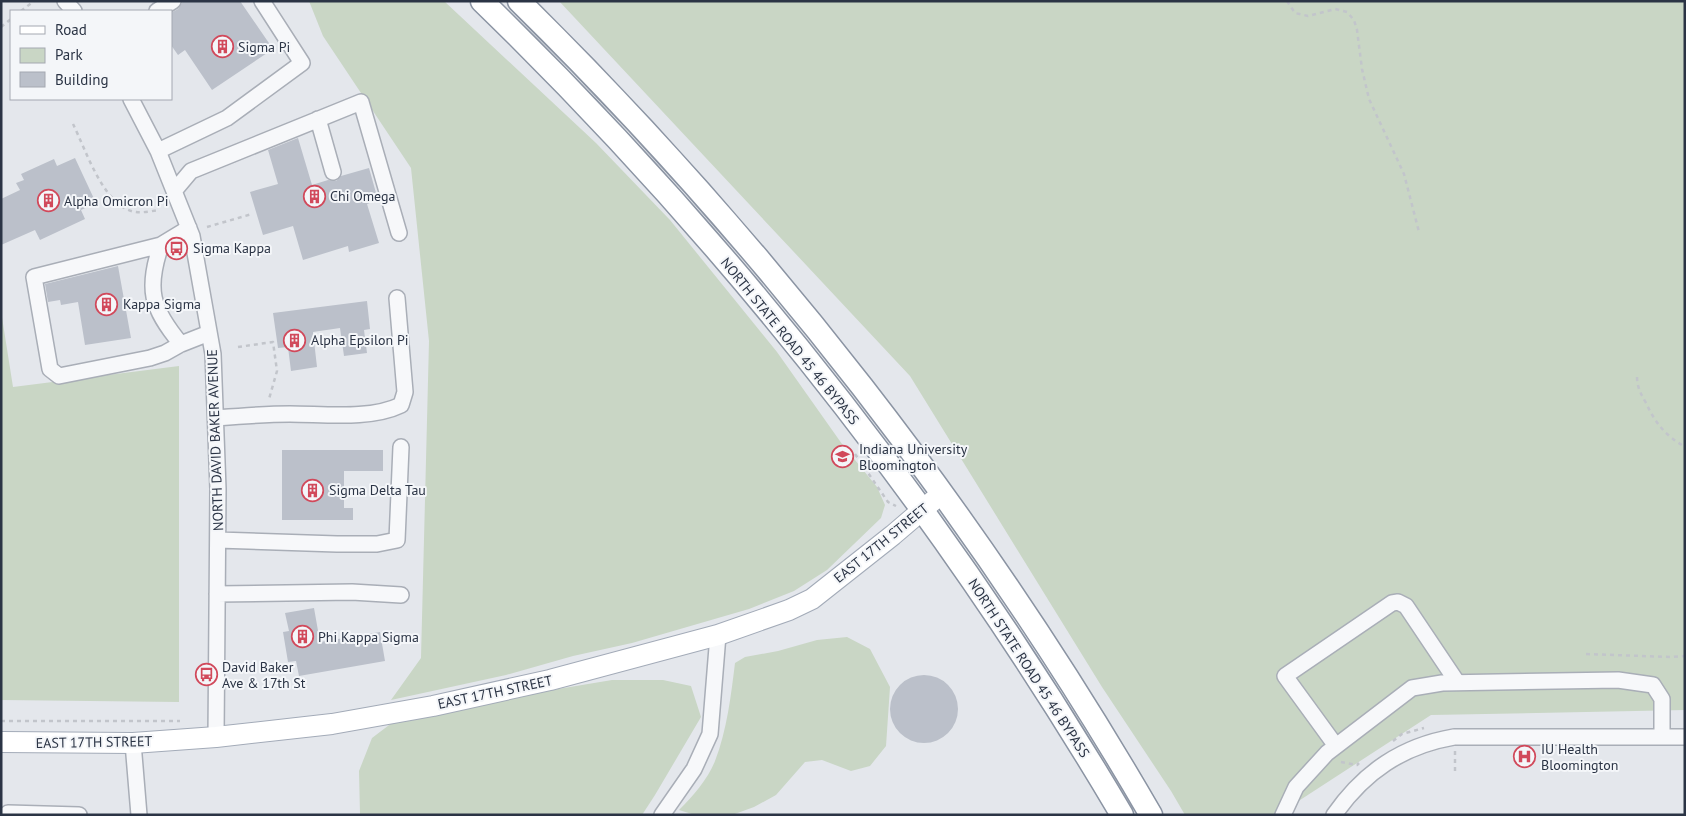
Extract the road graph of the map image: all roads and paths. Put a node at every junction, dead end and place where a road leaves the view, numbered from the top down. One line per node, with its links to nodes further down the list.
1 (34, 1): 7 (path)
2 (173, 1): 8 (street)
3 (262, 1): 12 (street)
4 (482, 1): 33 (highway, NORTH STATE ROAD 45 46 BYPASS)
5 (518, 1): 32 (highway, NORTH STATE ROAD 45 46 BYPASS)
6 (1287, 1): 19 (path)
7 (22, 10)
8 (159, 10)
9 (132, 100): 12 (street, NORTH DAVID BAKER AVENUE)
10 (318, 120): 13 (street); 14 (street); 20 (street)
11 (73, 124): 15 (path)
12 (158, 151): 14 (street, NORTH DAVID BAKER AVENUE)
13 (333, 172)
14 (175, 190): 18 (street, NORTH DAVID BAKER AVENUE)
15 (159, 210)
16 (252, 214): 17 (path)
17 (207, 227)
18 (189, 228): 21 (street); 23 (street, NORTH DAVID BAKER AVENUE)
19 (1419, 232)
20 (399, 233)
21 (161, 245): 24 (street); 24 (street)
22 (398, 298): 27 (street)
23 (209, 333): 24 (street); 28 (street, NORTH DAVID BAKER AVENUE)
24 (181, 344)
25 (238, 347): 27 (path)
26 (1636, 377): 30 (path)
27 (267, 415): 28 (street)
28 (216, 418): 34 (street, NORTH DAVID BAKER AVENUE)
29 (401, 447): 34 (street)
30 (1685, 448)
31 (854, 452): 33 (path)
32 (941, 494): 33 (main road, EAST 17TH STREET); 54 (highway, NORTH STATE ROAD 45 46 BYPASS)
33 (917, 514): 37 (main road, EAST 17TH STREET); 53 (highway, NORTH STATE ROAD 45 46 BYPASS)
34 (218, 540): 35 (street, NORTH DAVID BAKER AVENUE)
35 (217, 594): 36 (street); 43 (street, NORTH DAVID BAKER AVENUE)
36 (401, 595)
37 (718, 635): 43 (main road, EAST 17TH STREET); 52 (street)
38 (1586, 654): 39 (path)
39 (1685, 656)
40 (1457, 682): 44 (street); 48 (street); 48 (street)
41 (1, 721): 42 (path)
42 (184, 722)
43 (216, 737): 47 (main road, EAST 17TH STREET)
44 (1662, 737): 45 (street); 56 (street)
45 (1685, 737)
46 (1, 742): 47 (main road, EAST 17TH STREET)
47 (133, 743): 51 (street)
48 (1336, 746): 55 (street)
49 (6, 815): 50 (street)
50 (79, 815)
51 (139, 815)
52 (662, 815)
53 (1122, 815)
54 (1151, 815)
55 (1282, 815)
56 (1334, 815)

